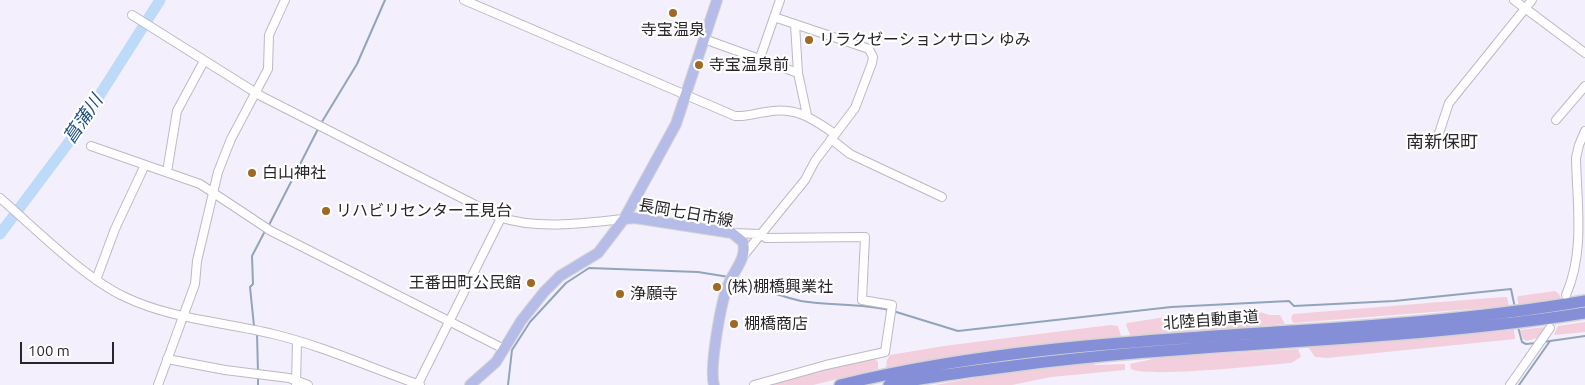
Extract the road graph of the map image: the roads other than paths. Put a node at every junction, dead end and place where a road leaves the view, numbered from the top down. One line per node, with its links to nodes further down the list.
1 (285, 0): 17 (street)
2 (464, 0): 18 (street)
3 (717, 0): 11 (main road)
4 (780, 0): 9 (street)
5 (1514, 0): 7 (street)
6 (1532, 0): 7 (street)
7 (1527, 9): 12 (street); 22 (street)
8 (133, 16): 14 (street)
9 (774, 17): 10 (street); 13 (street)
10 (795, 24): 15 (street); 23 (street)
11 (704, 39): 13 (street); 18 (main road)
12 (1585, 53)
13 (760, 58): 15 (street)
14 (204, 61): 17 (street); 26 (street)
15 (798, 73): 19 (street)
16 (1585, 86): 20 (street)
17 (255, 93): 27 (street); 30 (street)
18 (687, 95): 19 (street); 31 (main road)
19 (807, 115): 23 (street)
20 (1556, 120)
21 (1585, 131): 36 (street)
22 (1438, 136)
23 (833, 137): 28 (street); 33 (street)
24 (90, 146): 25 (street)
25 (144, 167): 26 (street); 35 (street)
26 (167, 172): 27 (street)
27 (212, 191): 39 (street); 40 (street)
28 (942, 197)
29 (0, 198): 35 (street)
30 (501, 218): 31 (street); 40 (street)
31 (624, 219): 32 (main road, 長岡七日市線); 43 (main road)
32 (732, 233): 33 (street); 34 (main road, 長岡七日市線)
33 (760, 234): 34 (street); 51 (street)
34 (744, 255): 50 (main road)
35 (96, 280): 39 (street)
36 (1566, 295)
37 (1585, 301): 52 (highway, 北陸自動車道)
38 (1585, 313): 53 (highway, 北陸自動車道)
39 (183, 316): 42 (street); 44 (street)
40 (449, 321): 43 (street); 48 (street)
41 (1550, 328): 54 (street)
42 (297, 341): 45 (street); 48 (street)
43 (504, 349): 49 (main road)
44 (167, 359): 45 (street); 46 (street)
45 (296, 383): 47 (street)
46 (158, 385)
47 (308, 385)
48 (419, 385)
49 (470, 385)
50 (714, 385)
51 (754, 385)
52 (840, 385)
53 (889, 385)
54 (1510, 385)

